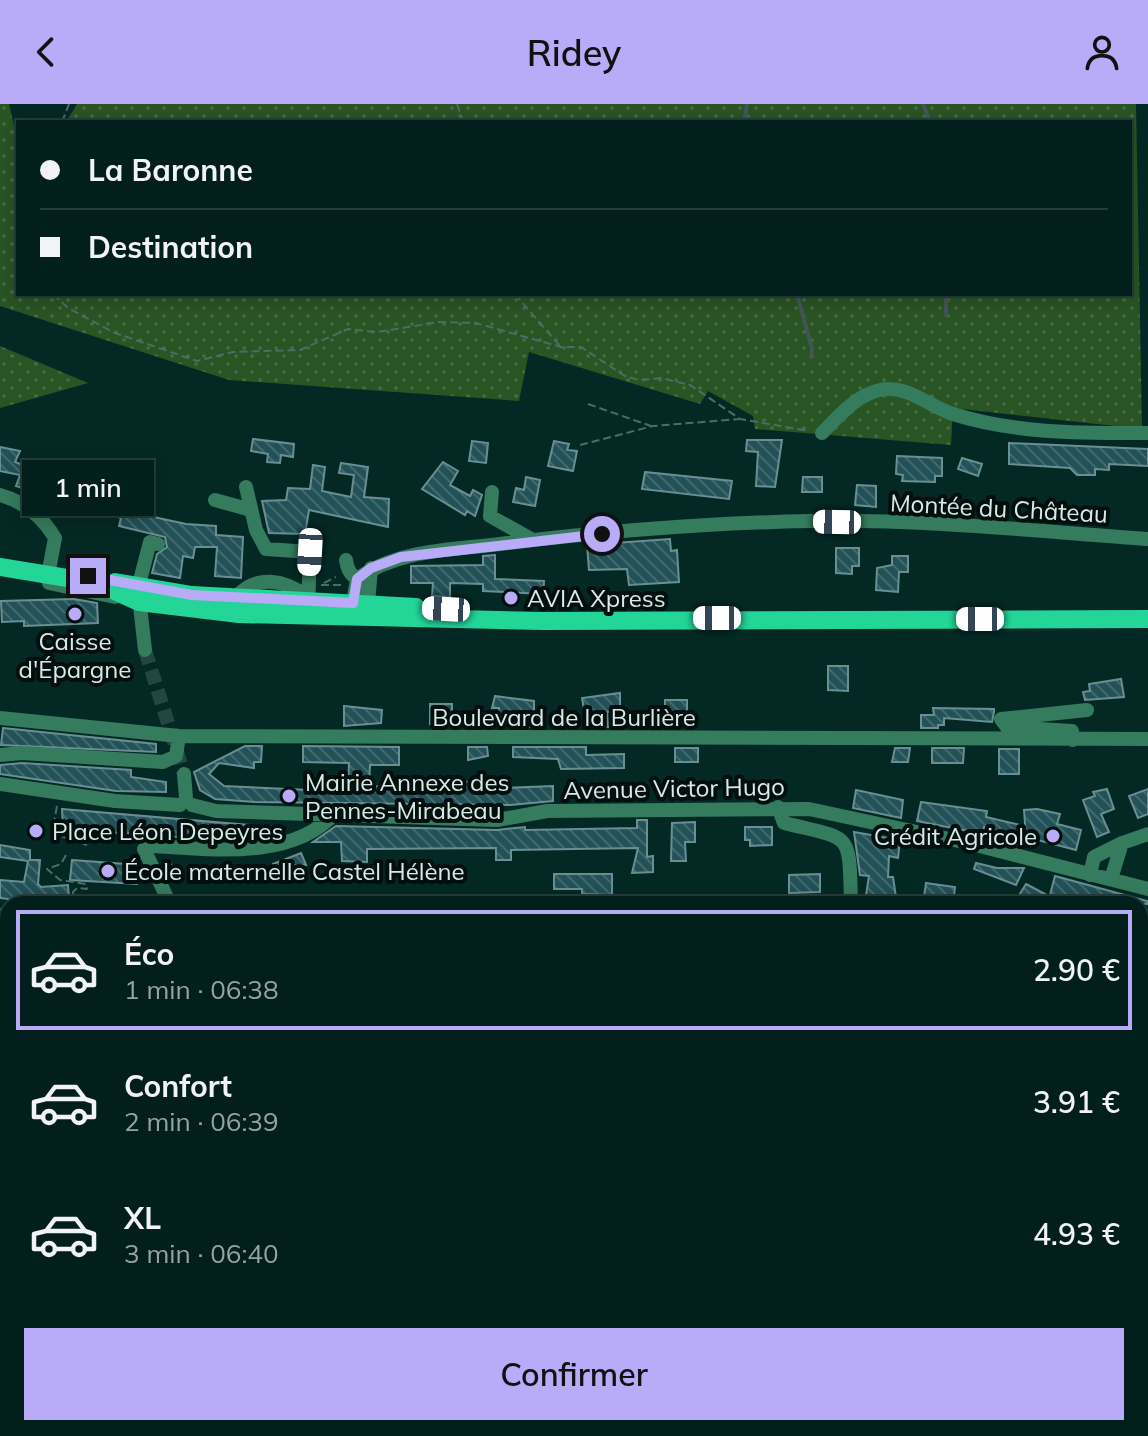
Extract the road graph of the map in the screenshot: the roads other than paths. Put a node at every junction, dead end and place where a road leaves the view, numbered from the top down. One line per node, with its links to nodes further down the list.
1 (822, 433): 2 (street)
2 (1148, 433)
3 (246, 487): 7 (street)
4 (492, 492): 9 (street)
5 (0, 495): 13 (street)
6 (215, 500): 7 (street)
7 (251, 510): 16 (street)
8 (1148, 539): 9 (street, Montée du Château)
9 (533, 540): 17 (street, Montée du Château)
10 (158, 544): 15 (street)
11 (0, 559): 13 (main road)
12 (0, 567): 13 (main road)
13 (49, 572): 15 (main road)
14 (0, 573): 15 (street)
15 (138, 595): 16 (main road); 16 (main road); 19 (street)
16 (308, 604): 17 (main road); 17 (main road)
17 (362, 607): 18 (main road)
18 (1148, 619)
19 (145, 650)
20 (1087, 710): 24 (street)
21 (0, 718): 22 (street, Boulevard de la Burlière)
22 (179, 736): 24 (street, Boulevard de la Burlière); 25 (street)
23 (1148, 739): 24 (street, Boulevard de la Burlière)
24 (1073, 740)
25 (0, 755)
26 (184, 774): 30 (street)
27 (0, 781): 28 (street)
28 (22, 789): 29 (street); 30 (street, Avenue Victor Hugo)
29 (0, 791)
30 (186, 803): 32 (street, Avenue Victor Hugo)
31 (778, 807): 32 (street, Avenue Victor Hugo); 35 (street, Avenue Victor Hugo); 39 (street)
32 (335, 813): 38 (street)
33 (1148, 834): 34 (street)
34 (1122, 843): 35 (street); 36 (street)
35 (1090, 875): 36 (street, Avenue Victor Hugo)
36 (1111, 879): 37 (street, Avenue Victor Hugo)
37 (1148, 889)
38 (166, 896)
39 (851, 896)

